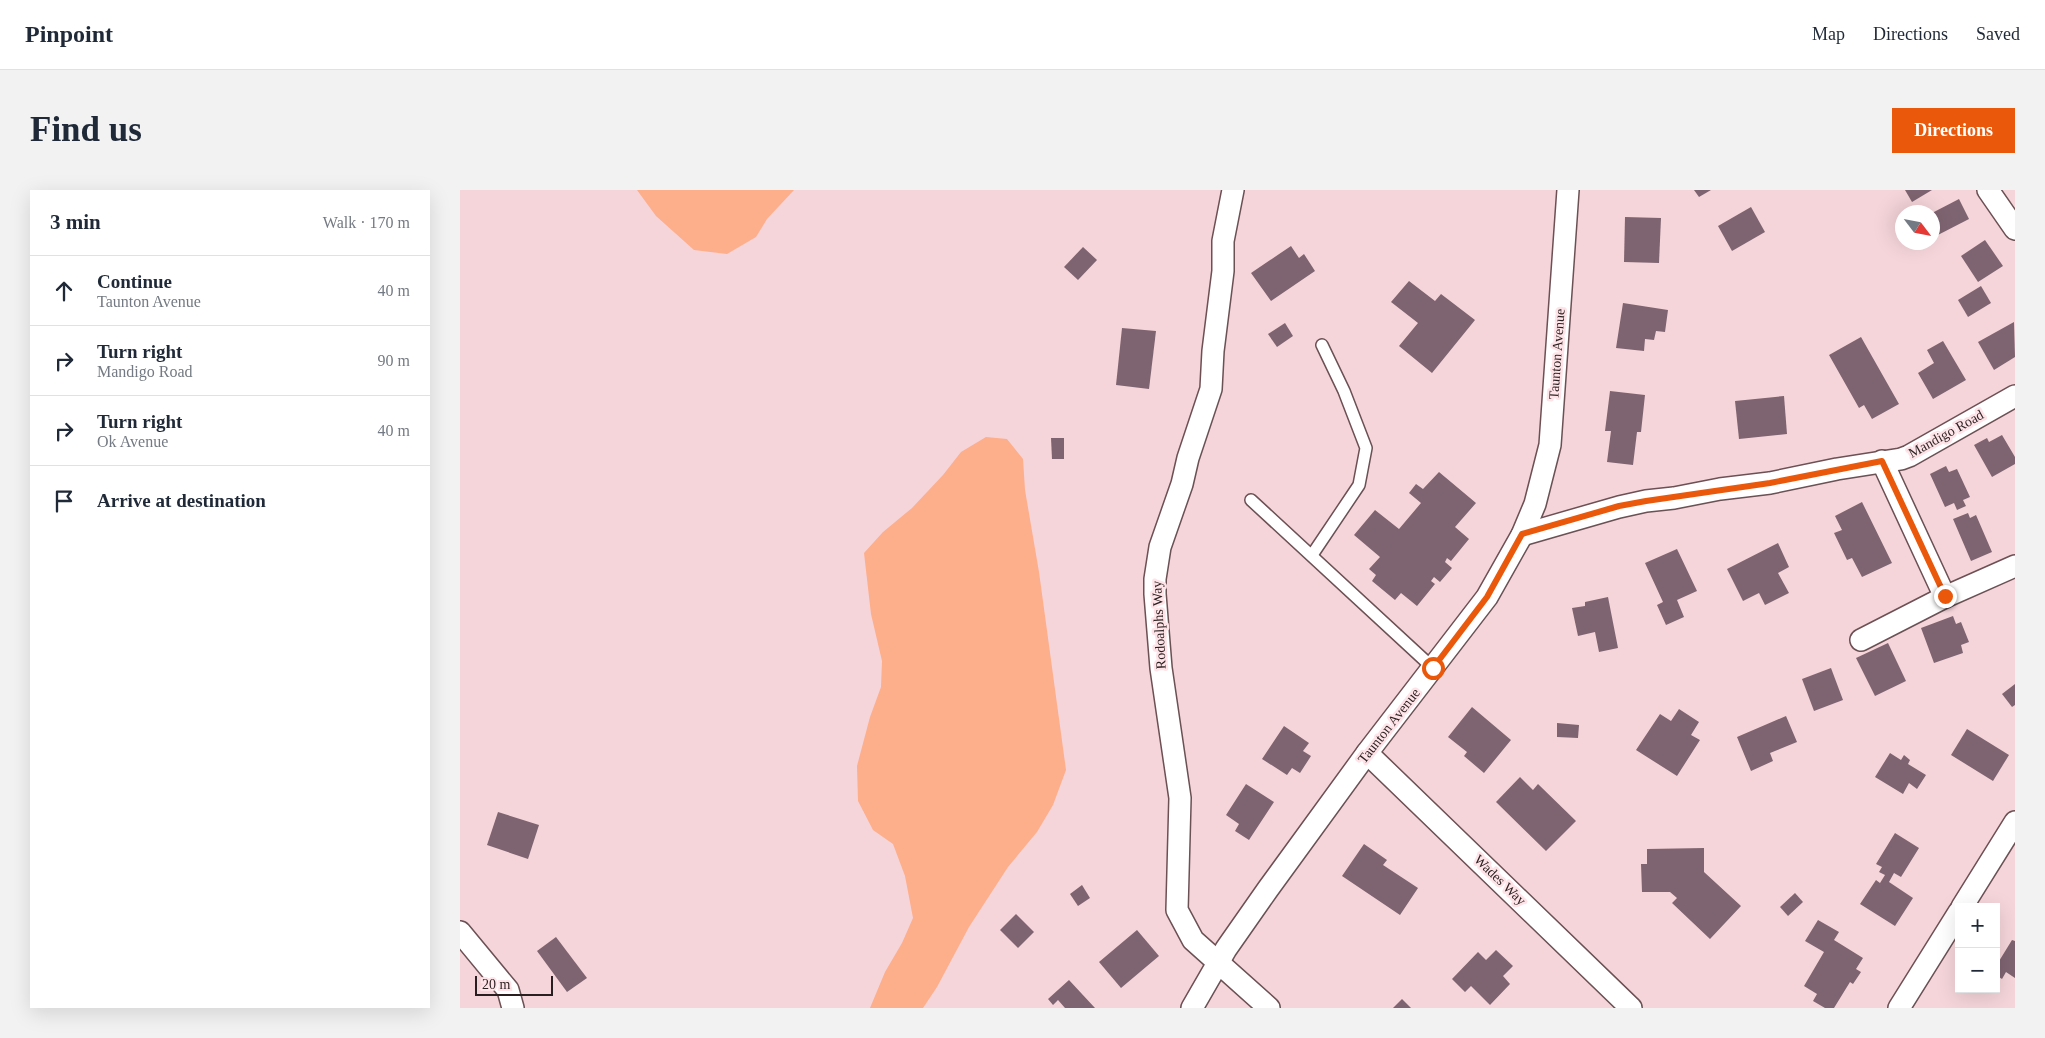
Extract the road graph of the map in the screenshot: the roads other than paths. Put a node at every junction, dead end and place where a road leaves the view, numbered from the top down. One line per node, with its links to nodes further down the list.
1 (1233, 190): 20 (street, Rodoalphs Way)
2 (1568, 190): 9 (street, Taunton Avenue)
3 (1988, 190): 4 (street)
4 (2015, 229)
5 (1322, 345): 10 (lane)
6 (2015, 396): 7 (street, Mandigo Road)
7 (1882, 461): 9 (street, Mandigo Road); 12 (street)
8 (1252, 500): 10 (lane)
9 (1522, 534): 14 (street, Taunton Avenue)
10 (1312, 556): 14 (lane)
11 (2015, 566): 12 (street)
12 (1945, 596): 13 (street)
13 (1861, 640)
14 (1433, 668): 15 (street, Taunton Avenue)
15 (1367, 753): 20 (street, Taunton Avenue); 24 (street, Wades Way)
16 (2015, 822): 17 (street)
17 (1964, 903)
18 (1955, 918): 25 (street)
19 (460, 932): 21 (street)
20 (1218, 962): 22 (street, Taunton Avenue); 23 (street, Rodoalphs Way)
21 (513, 1008)
22 (1192, 1008)
23 (1269, 1008)
24 (1631, 1008)
25 (1899, 1008)

